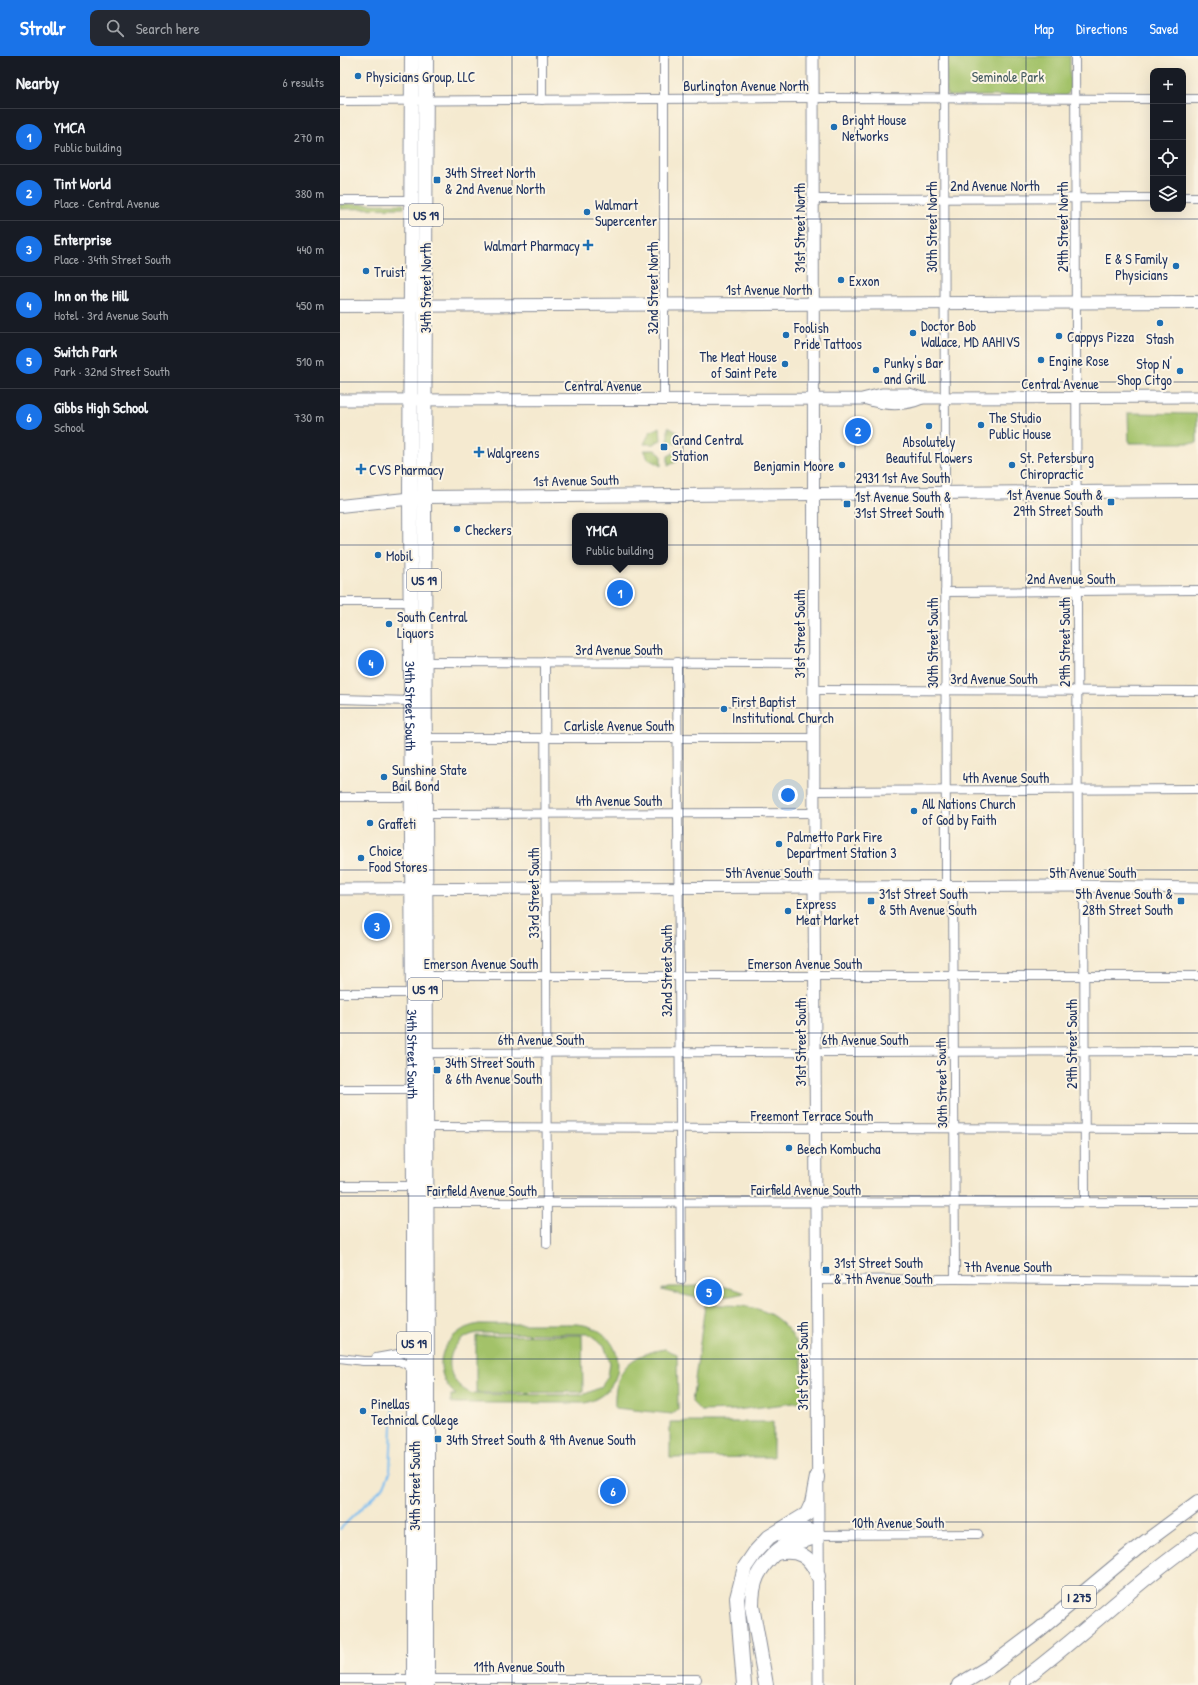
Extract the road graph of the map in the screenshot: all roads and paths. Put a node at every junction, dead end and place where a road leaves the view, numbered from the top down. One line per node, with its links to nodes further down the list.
1 (412, 56): 15 (highway, 34th Street North / US 19)
2 (426, 56): 15 (highway, 34th Street North / US 19)
3 (542, 56): 16 (street)
4 (664, 56): 9 (street, 32nd Street North)
5 (813, 56): 8 (street, 31st Street North)
6 (944, 56): 10 (street, 30th Street North)
7 (1075, 56): 11 (street, 29th Street North)
8 (813, 98): 9 (street, Burlington Avenue North); 10 (street, Burlington Avenue North); 23 (street, 31st Street North)
9 (665, 99): 16 (street, Burlington Avenue North); 32 (street, 32nd Street North)
10 (944, 99): 11 (street, Burlington Avenue North); 24 (street, 30th Street North)
11 (1075, 99): 12 (street, Burlington Avenue North); 21 (street, 29th Street North)
12 (1150, 99)
13 (1186, 99): 14 (street)
14 (1198, 99)
15 (418, 100): 16 (street, Burlington Avenue North); 17 (street, Burlington Avenue North); 18 (highway, 34th Street North / US 19); 27 (highway, 34th Street North / US 19)
16 (542, 100)
17 (340, 101)
18 (411, 170): 26 (highway, 34th Street North / US 19); 27 (highway)
19 (1186, 197): 20 (street)
20 (1198, 197)
21 (1075, 198): 22 (street, 2nd Avenue North); 24 (street, 2nd Avenue North); 29 (street, 29th Street North)
22 (1150, 198)
23 (814, 199): 24 (street, 2nd Avenue North); 30 (street, 31st Street North)
24 (944, 199): 31 (street, 30th Street North)
25 (340, 200): 26 (street)
26 (411, 200): 34 (highway, 34th Street North / US 19)
27 (426, 208): 35 (highway, 34th Street North / US 19)
28 (1198, 302): 29 (main road, 1st Avenue North)
29 (1075, 303): 31 (main road, 1st Avenue North); 38 (street, 29th Street North)
30 (814, 304): 31 (main road, 1st Avenue North); 32 (main road, 1st Avenue North); 39 (street, 31st Street North)
31 (944, 304): 37 (street, 30th Street North)
32 (665, 305): 35 (main road, 1st Avenue North); 42 (street, 32nd Street North)
33 (340, 306): 34 (main road, 1st Avenue North)
34 (411, 306): 35 (main road, 1st Avenue North); 41 (highway, 34th Street North / US 19)
35 (425, 306): 41 (highway, 34th Street North / US 19)
36 (1198, 397): 38 (street, Central Avenue)
37 (945, 398): 38 (street, Central Avenue); 39 (street, Central Avenue); 44 (street, 30th Street South)
38 (1075, 398): 45 (street, 29th Street South)
39 (814, 399): 42 (street, Central Avenue); 46 (street, 31st Street South)
40 (340, 400): 41 (street, Central Avenue)
41 (418, 400): 42 (street, Central Avenue); 47 (highway, 34th Street South / US 19)
42 (664, 401)
43 (1198, 491): 45 (main road)
44 (945, 492): 45 (main road, 2931 1st Ave South); 46 (main road, 2931 1st Ave South); 53 (street, 30th Street South)
45 (1076, 492): 52 (street, 29th Street South)
46 (814, 493): 47 (main road, 1st Avenue South); 59 (street, 31st Street South)
47 (417, 498): 48 (main road, 1st Avenue South); 49 (highway, 34th Street South / US 19); 50 (highway, 34th Street South / US 19)
48 (340, 506)
49 (410, 545): 50 (highway); 55 (highway, 34th Street South / US 19)
50 (424, 581): 56 (highway, 34th Street South / US 19)
51 (1198, 590): 52 (street, 2nd Avenue South)
52 (1077, 591): 53 (street, 2nd Avenue South); 62 (street, 29th Street South)
53 (945, 592): 61 (street, 30th Street South)
54 (340, 602): 55 (street)
55 (411, 606): 56 (highway); 65 (highway, 34th Street South / US 19)
56 (424, 662): 57 (street, 3rd Avenue South); 66 (highway, 34th Street South / US 19)
57 (545, 662): 58 (street, 3rd Avenue South); 67 (street, 33rd Street South)
58 (677, 662): 59 (street, 3rd Avenue South); 68 (street, 32nd Street South)
59 (814, 663): 60 (street, 31st Street South)
60 (814, 690): 61 (street, 3rd Avenue South); 69 (street, 31st Street South)
61 (945, 691): 62 (street, 3rd Avenue South); 73 (street, 30th Street South)
62 (1077, 691): 63 (street, 3rd Avenue South); 71 (street, 29th Street South)
63 (1198, 691)
64 (340, 699): 65 (street)
65 (411, 701): 70 (highway); 76 (highway, 34th Street South / US 19)
66 (425, 738): 67 (street, Carlisle Avenue South); 70 (highway, 34th Street South / US 19)
67 (545, 738): 68 (street, Carlisle Avenue South); 80 (street, 33rd Street South)
68 (678, 738): 69 (street, Carlisle Avenue South); 77 (street, 32nd Street South)
69 (814, 738): 74 (street, 31st Street South)
70 (425, 754): 79 (highway, 34th Street South / US 19)
71 (1078, 789): 72 (street, 4th Avenue South); 73 (street, 4th Avenue South); 81 (street, 29th Street South)
72 (1198, 789)
73 (946, 790): 74 (street, 4th Avenue South); 83 (street, 30th Street South)
74 (814, 791): 78 (street, 31st Street South)
75 (340, 797): 76 (street)
76 (411, 797): 88 (highway, 34th Street South / US 19)
77 (678, 813): 78 (street, 4th Avenue South); 80 (street, 4th Avenue South); 85 (street, 32nd Street South)
78 (814, 813): 82 (street, 31st Street South)
79 (425, 814): 80 (street, 4th Avenue South); 88 (highway, 34th Street South / US 19)
80 (546, 814): 84 (street, 33rd Street South)
81 (1081, 886): 83 (street, 5th Avenue South); 86 (street, 5th Avenue South); 94 (street, 29th Street South)
82 (814, 887): 83 (street, 5th Avenue South); 85 (street, 5th Avenue South); 92 (street, 31st Street South)
83 (949, 887): 93 (street, 30th Street South)
84 (546, 888): 85 (street, 5th Avenue South); 88 (street, 5th Avenue South); 90 (street, 33rd Street South)
85 (679, 888): 91 (street, 32nd Street South)
86 (1198, 888)
87 (340, 889): 88 (street, 5th Avenue South)
88 (418, 889): 89 (highway, 34th Street South / US 19)
89 (419, 976): 90 (street, Emerson Avenue South); 97 (highway, 34th Street South / US 19)
90 (546, 976): 91 (street, Emerson Avenue South); 101 (street, 33rd Street South)
91 (679, 976): 92 (street, Emerson Avenue South); 102 (street, 32nd Street South)
92 (815, 976): 93 (street, Emerson Avenue South); 103 (street, 31st Street South)
93 (952, 976): 94 (street, Emerson Avenue South); 98 (street, 30th Street South)
94 (1084, 976): 95 (street, Emerson Avenue South); 99 (street, 29th Street South)
95 (1198, 976)
96 (340, 993): 97 (street)
97 (419, 993): 104 (highway, 34th Street South / US 19)
98 (954, 1051): 99 (street, 6th Avenue South); 103 (street, 6th Avenue South); 111 (street, 30th Street South)
99 (1084, 1051): 100 (street, 6th Avenue South); 112 (street, 29th Street South)
100 (1198, 1051)
101 (547, 1052): 102 (street, 6th Avenue South); 104 (street, 6th Avenue South); 108 (street, 33rd Street South)
102 (680, 1052): 103 (street, 6th Avenue South); 109 (street, 32nd Street South)
103 (815, 1052): 110 (street, 31st Street South)
104 (419, 1053): 106 (highway, 34th Street South / US 19)
105 (340, 1089): 106 (street)
106 (419, 1089): 107 (highway, 34th Street South / US 19); 115 (highway, 34th Street South / US 19)
107 (425, 1128): 108 (street, Freemont Terrace South); 115 (highway, 34th Street South / US 19)
108 (547, 1128): 109 (street, Freemont Terrace South); 116 (street, 33rd Street South)
109 (680, 1128): 110 (street, Freemont Terrace South); 117 (street, 32nd Street South)
110 (816, 1128): 111 (street, Freemont Terrace South); 118 (street, 31st Street South)
111 (954, 1128): 112 (street, Freemont Terrace South); 119 (street, 30th Street South)
112 (1084, 1129): 113 (street, Freemont Terrace South); 120 (street, 29th Street South)
113 (1198, 1129)
114 (340, 1186): 115 (street, Fairfield Avenue South)
115 (420, 1186): 122 (highway, 34th Street South / US 19)
116 (547, 1202): 117 (street, Fairfield Avenue South); 122 (street, Fairfield Avenue South); 123 (street, 33rd Street South)
117 (680, 1202): 118 (street, Fairfield Avenue South); 125 (street, 32nd Street South)
118 (817, 1202): 119 (street, Fairfield Avenue South); 126 (street, 31st Street South)
119 (955, 1202): 120 (street, Fairfield Avenue South); 124 (street, 30th Street South)
120 (1085, 1202): 121 (street, Fairfield Avenue South)
121 (1198, 1202)
122 (420, 1203): 128 (highway, 34th Street South / US 19); 132 (highway, 34th Street South / US 19)
123 (547, 1244)
124 (955, 1279): 126 (street, 7th Avenue South); 127 (street, 7th Avenue South)
125 (681, 1280)
126 (817, 1280): 133 (street, 31st Street South)
127 (1198, 1281)
128 (414, 1351): 130 (street); 131 (highway, 34th Street South / US 19); 132 (highway)
129 (340, 1358): 130 (street)
130 (363, 1362): 131 (street)
131 (414, 1372): 143 (highway, 34th Street South / US 19)
132 (428, 1378): 143 (highway, 34th Street South / US 19)
133 (817, 1477): 136 (street, 31st Street South); 137 (highway)
134 (1197, 1503): 150 (highway, I 275)
135 (978, 1534): 136 (street, 10th Avenue South)
136 (818, 1535): 137 (highway); 139 (highway); 140 (street, 31st Street South)
137 (769, 1537): 147 (highway)
138 (1197, 1540): 151 (highway, I 275)
139 (775, 1554): 140 (highway); 148 (highway)
140 (818, 1576): 149 (street, 31st Street South)
141 (340, 1679): 143 (street, 11th Avenue South)
142 (697, 1679): 146 (street, 11th Avenue South)
143 (420, 1682): 144 (street, 11th Avenue South)
144 (501, 1682): 145 (street, 11th Avenue South)
145 (582, 1682): 146 (street, 11th Avenue South)
146 (662, 1682)
147 (744, 1685)
148 (766, 1685)
149 (818, 1685)
150 (959, 1685)
151 (1016, 1685)

